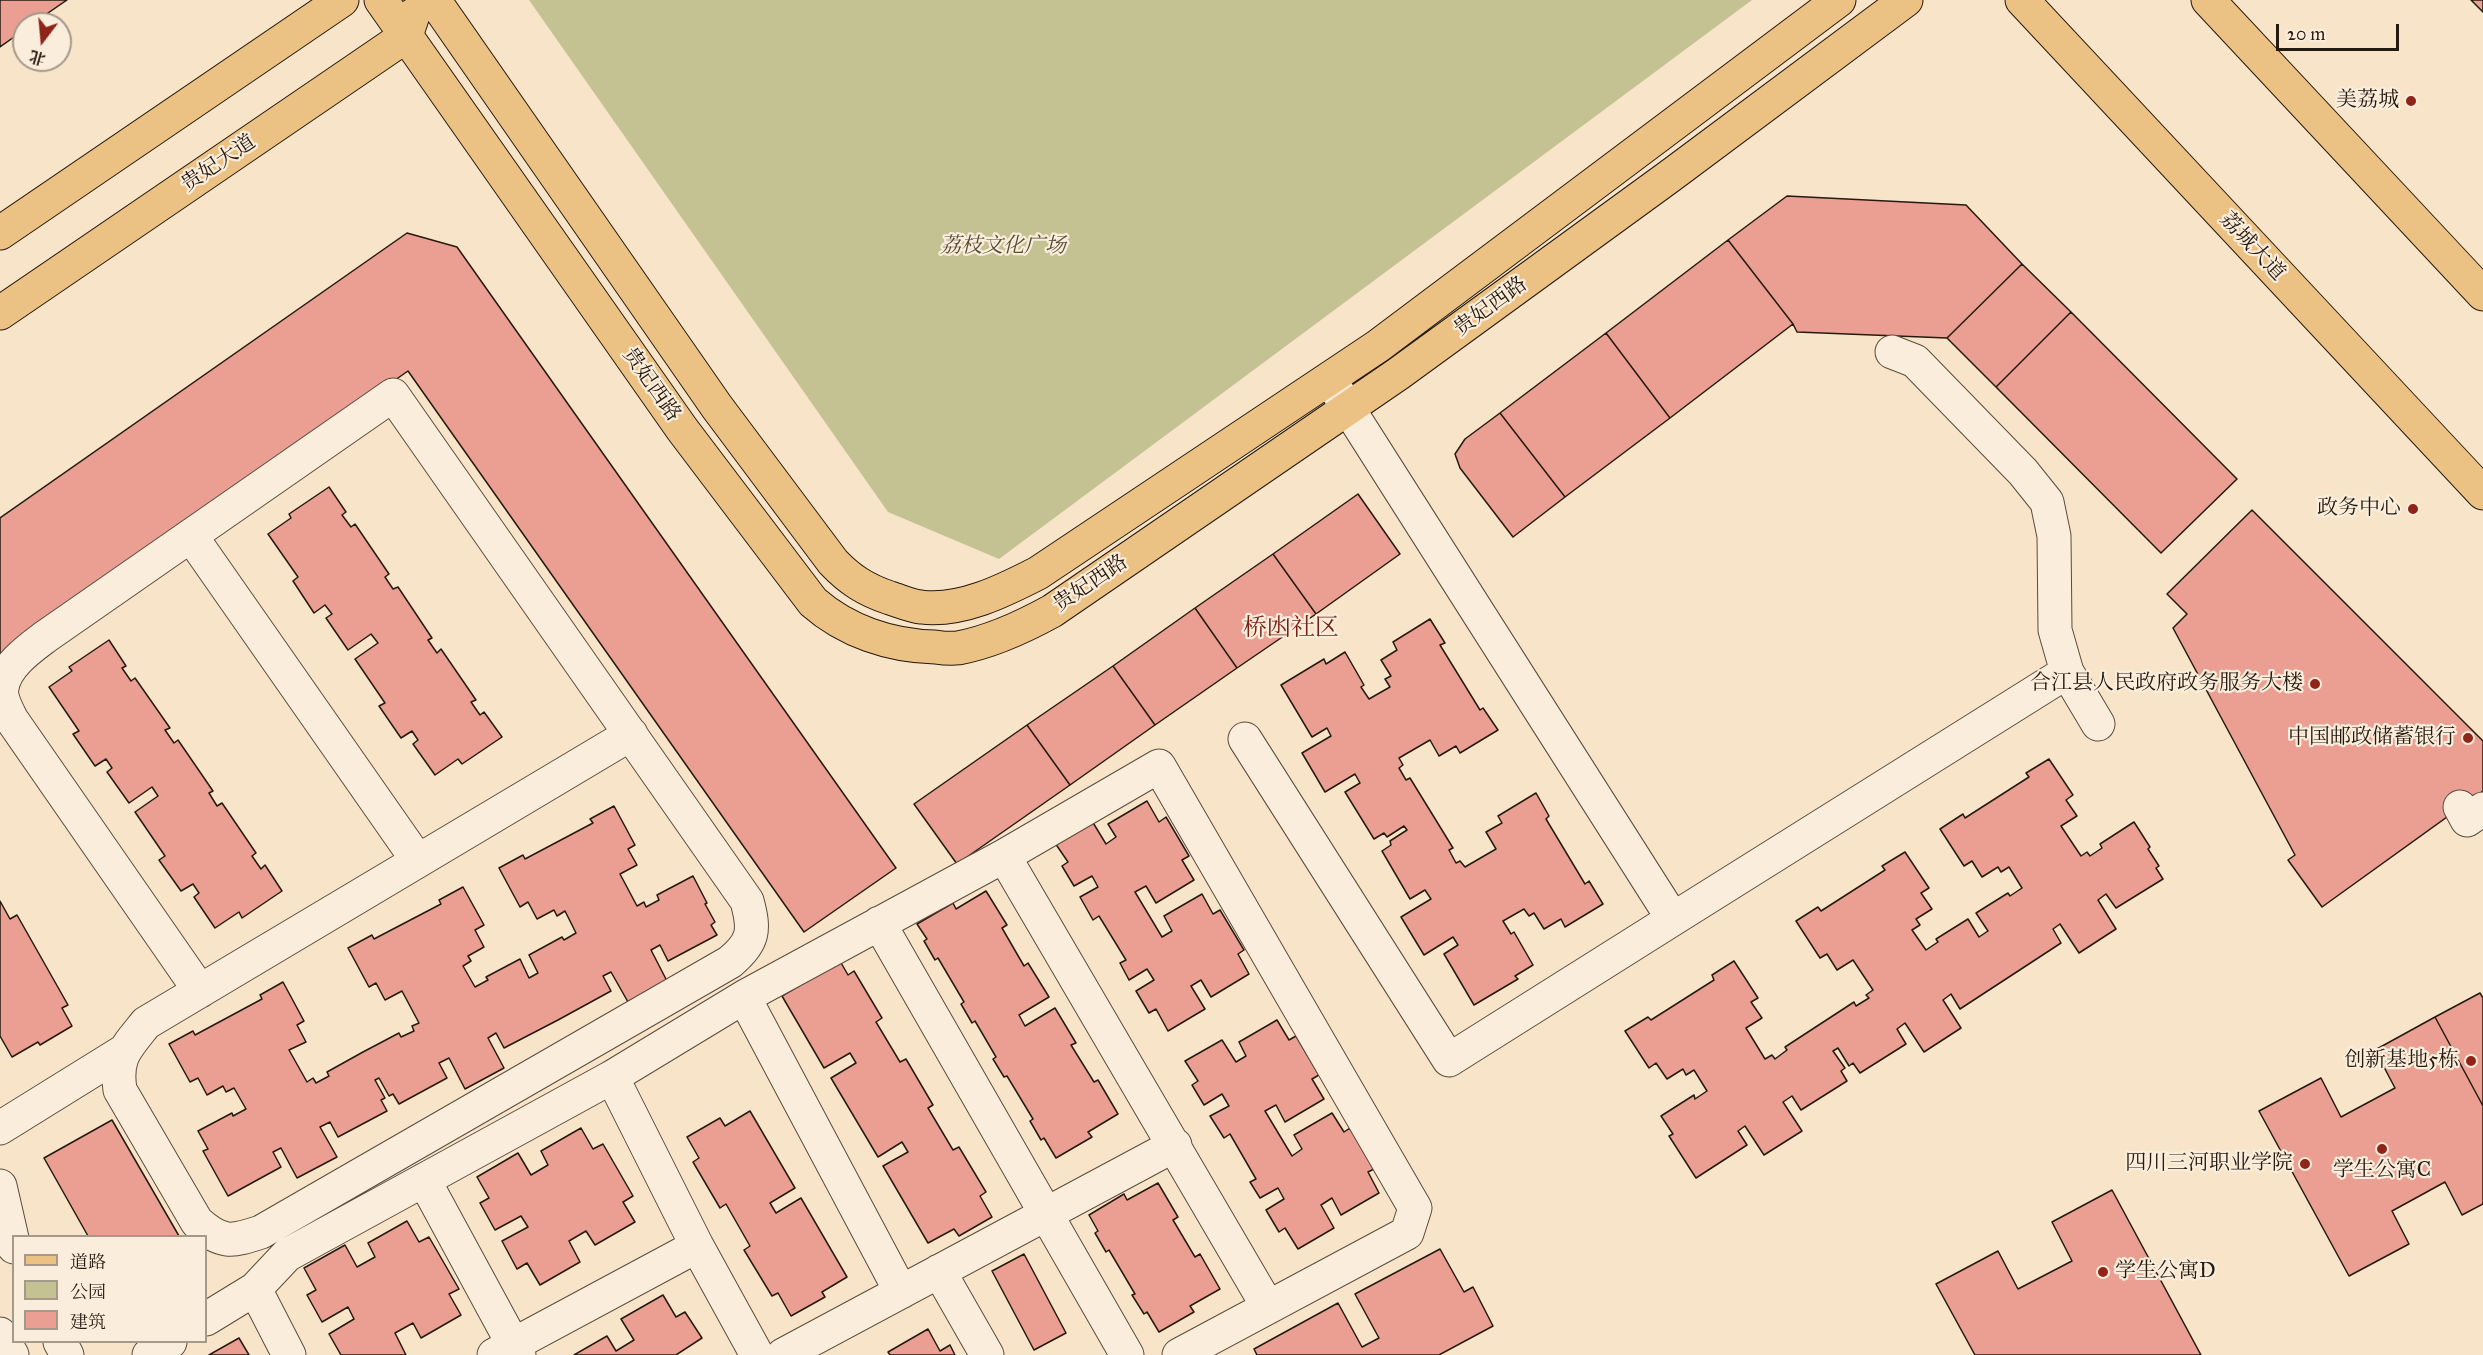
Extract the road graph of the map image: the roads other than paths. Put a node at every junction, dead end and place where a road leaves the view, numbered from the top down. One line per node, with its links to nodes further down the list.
1 (342, 0): 10 (main road)
2 (381, 0): 9 (main road, 贵妃西路)
3 (418, 0): 9 (main road)
4 (434, 0): 14 (main road, 贵妃西路)
5 (1839, 0): 14 (main road, 贵妃西路)
6 (1906, 0): 15 (main road, 贵妃西路)
7 (2022, 0): 16 (main road, 荔城大道)
8 (2208, 0): 11 (main road)
9 (406, 36): 12 (main road, 贵妃大道); 15 (main road, 贵妃西路)
10 (0, 233)
11 (2483, 294)
12 (0, 314)
13 (1892, 352): 18 (street)
14 (1329, 379): 15 (street)
15 (1348, 408): 24 (street)
16 (2483, 493)
17 (191, 536): 20 (street); 23 (street); 26 (street)
18 (2067, 672): 19 (street); 24 (street)
19 (2098, 723)
20 (631, 734): 23 (street); 28 (street)
21 (1245, 739): 24 (street)
22 (1004, 856): 25 (street); 31 (street); 40 (street)
23 (418, 861): 26 (street)
24 (1673, 919)
25 (879, 923): 27 (street); 34 (street)
26 (200, 991): 28 (street)
27 (744, 997): 29 (street); 39 (street)
28 (124, 1050): 30 (street)
29 (612, 1077): 32 (street); 36 (street)
30 (0, 1128)
31 (1175, 1145): 34 (street); 40 (street)
32 (424, 1180): 38 (street); 44 (street)
33 (0, 1189): 35 (street)
34 (1045, 1214): 37 (street); 51 (street)
35 (12, 1239)
36 (697, 1246): 44 (street); 48 (street)
37 (939, 1271): 39 (street); 50 (street)
38 (255, 1288): 41 (street); 47 (street)
39 (901, 1292): 49 (street)
40 (1268, 1307): 52 (street)
41 (207, 1318)
42 (0, 1334): 45 (street)
43 (167, 1343): 46 (street)
44 (509, 1352)
45 (12, 1355)
46 (148, 1355)
47 (289, 1355)
48 (757, 1355)
49 (783, 1355)
50 (987, 1355)
51 (1127, 1355)
52 (1179, 1355)

